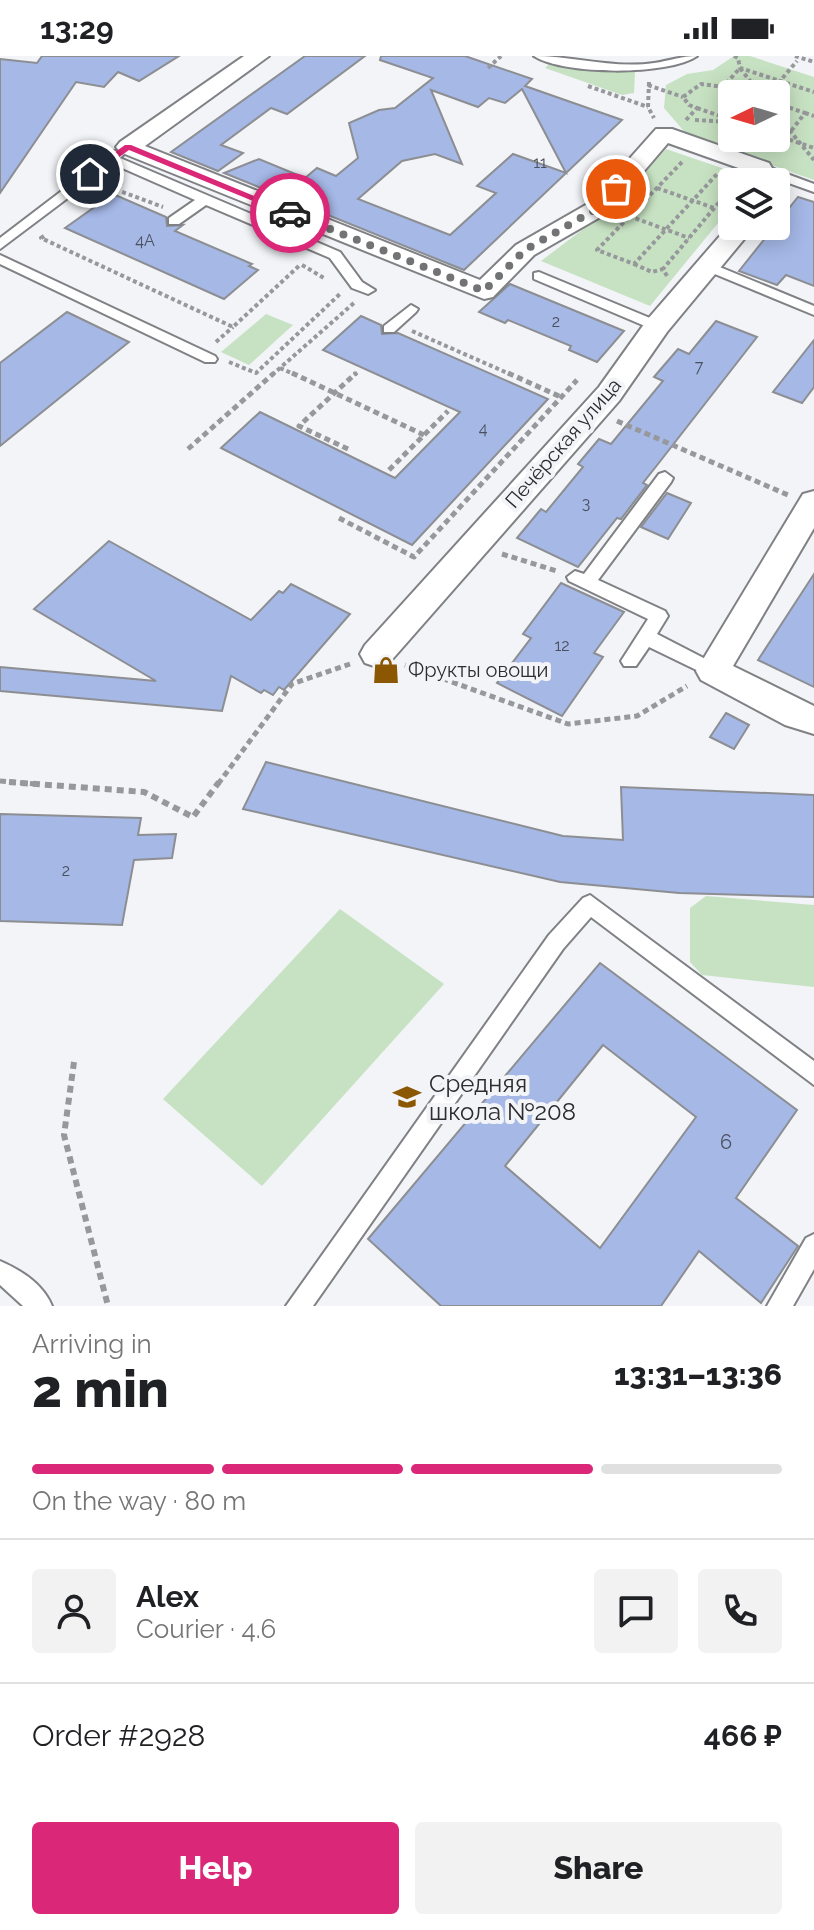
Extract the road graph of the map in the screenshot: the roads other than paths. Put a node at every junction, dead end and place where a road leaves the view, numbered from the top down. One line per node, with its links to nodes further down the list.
1 (258, 56): 4 (street)
2 (540, 56): 3 (lane)
3 (691, 56)
4 (119, 153): 5 (street); 8 (lane); 11 (lane)
5 (742, 168)
6 (790, 182): 7 (lane)
7 (814, 188)
8 (204, 200): 9 (lane); 15 (lane)
9 (179, 218)
10 (731, 240): 13 (street, Печёрская улица)
11 (0, 245)
12 (0, 259): 20 (lane)
13 (710, 267): 17 (lane); 19 (street, Печёрская улица)
14 (539, 276): 19 (lane)
15 (368, 290)
16 (411, 309): 18 (lane)
17 (814, 311)
18 (392, 326)
19 (657, 326): 24 (street, Печёрская улица)
20 (214, 358)
21 (665, 478): 23 (lane)
22 (813, 504): 26 (street)
23 (646, 637): 25 (lane); 26 (lane)
24 (377, 654)
25 (630, 661)
26 (713, 671): 27 (street)
27 (814, 720)
28 (814, 1074): 32 (lane)
29 (814, 1246): 33 (lane)
30 (0, 1273): 31 (lane)
31 (40, 1306)
32 (298, 1306)
33 (779, 1306)

